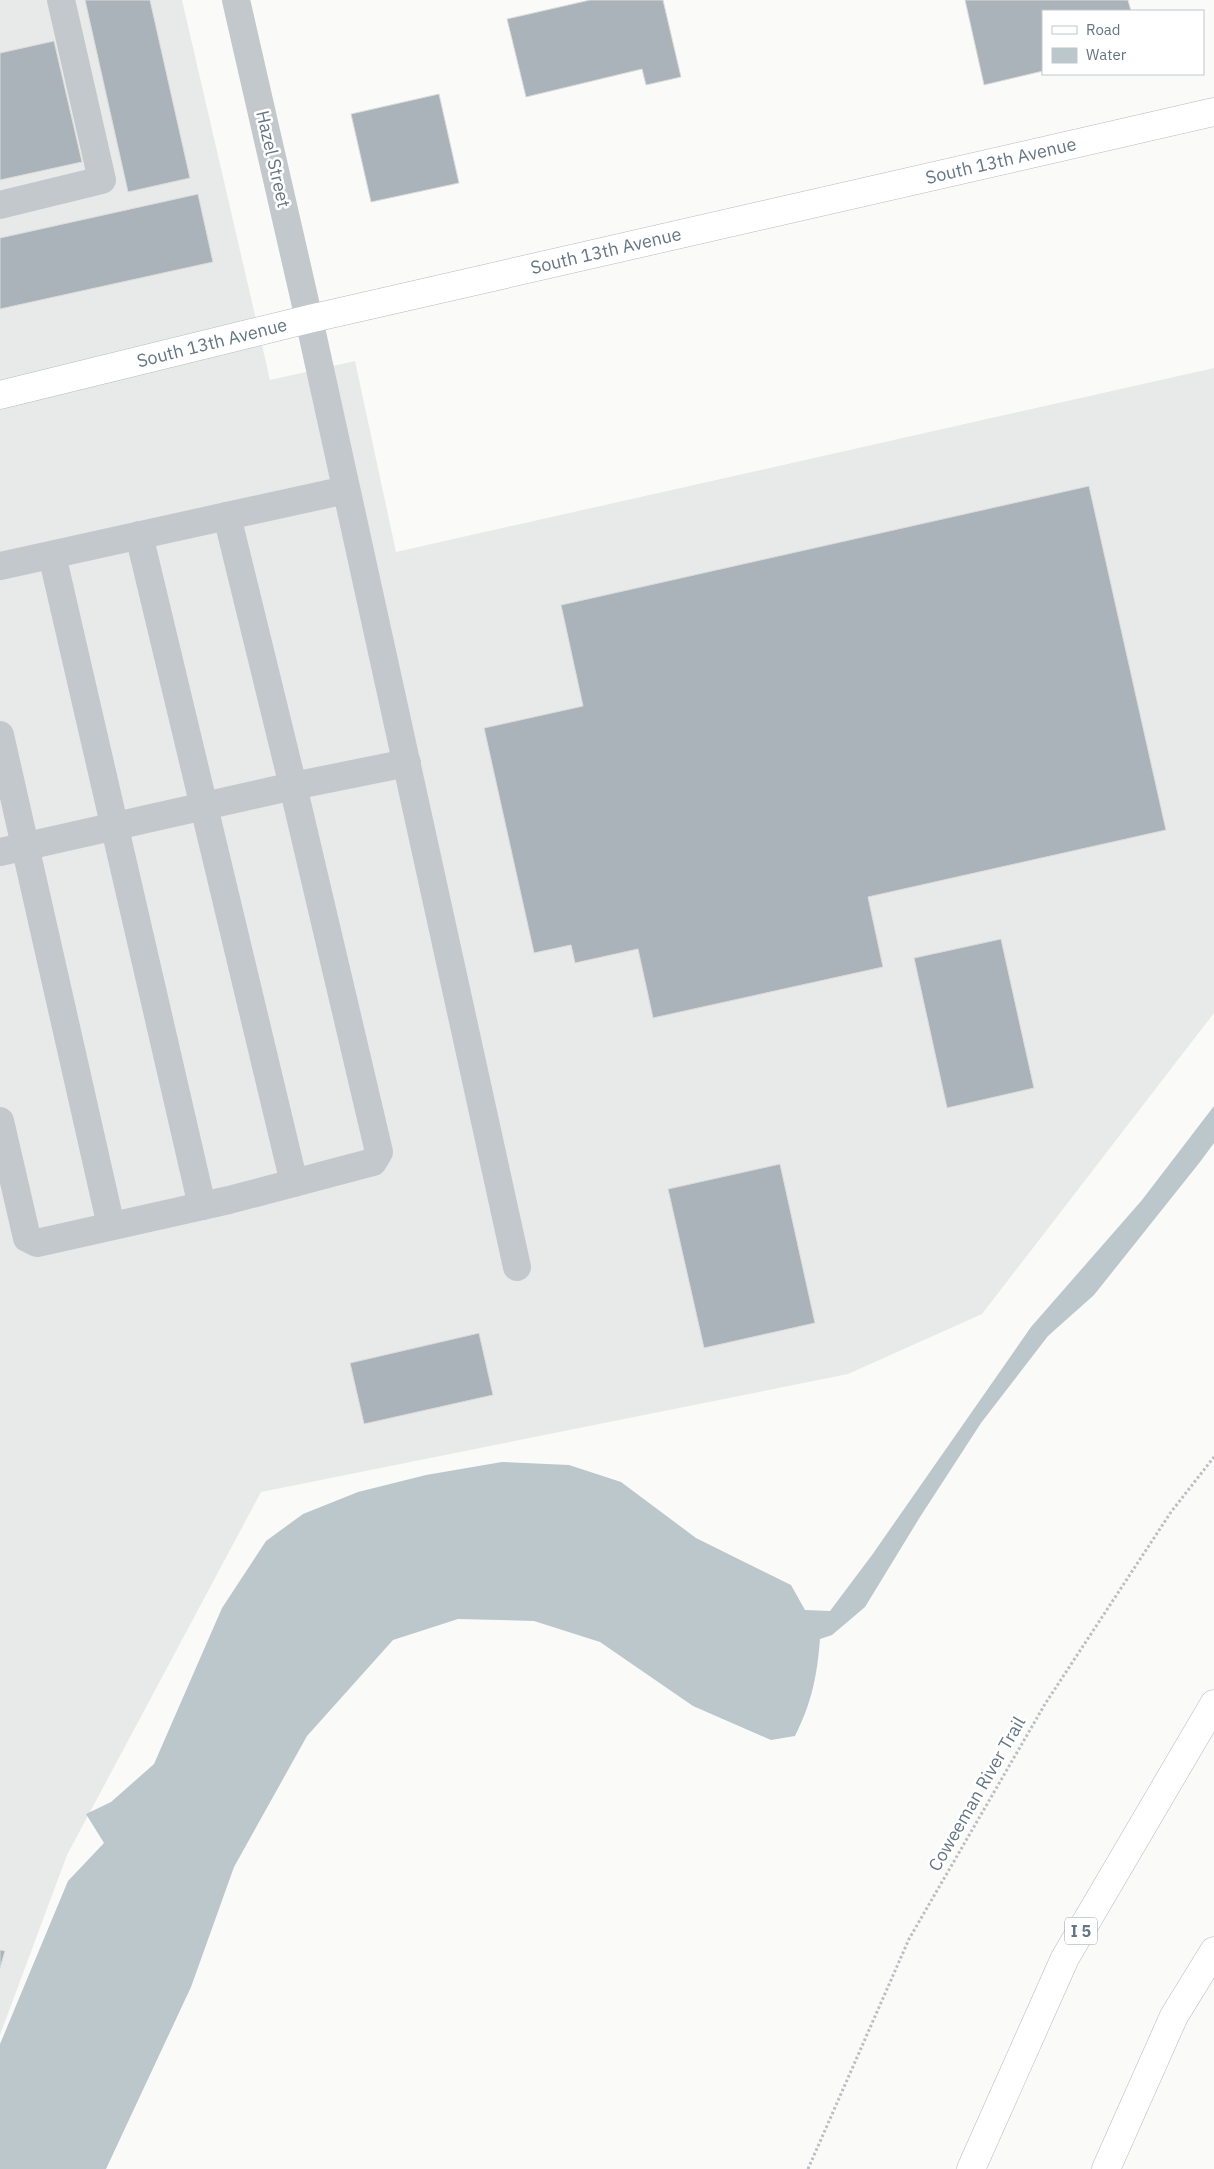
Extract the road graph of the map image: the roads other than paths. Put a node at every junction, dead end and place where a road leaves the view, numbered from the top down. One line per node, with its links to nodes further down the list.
1 (61, 0): 4 (street)
2 (236, 0): 5 (street, Hazel Street)
3 (1214, 112): 5 (main road, South 13th Avenue)
4 (0, 205)
5 (309, 319): 6 (main road, South 13th Avenue); 7 (street, Hazel Street)
6 (0, 395)
7 (346, 490): 8 (street); 13 (street, Hazel Street)
8 (227, 516): 9 (street); 14 (street)
9 (139, 535): 10 (street); 15 (street)
10 (52, 555): 11 (street); 16 (street)
11 (0, 566)
12 (0, 735): 17 (street)
13 (407, 763): 14 (street); 22 (street, Hazel Street)
14 (293, 786): 15 (street); 19 (street)
15 (204, 806): 16 (street); 19 (street)
16 (114, 826): 17 (street); 20 (street)
17 (12, 849): 21 (street)
18 (0, 1121): 21 (street)
19 (294, 1183): 20 (street)
20 (202, 1206): 21 (street)
21 (111, 1226)
22 (517, 1267)
23 (1214, 1704): 25 (main road, I 5)
24 (1214, 1951): 26 (main road)
25 (972, 2169)
26 (1106, 2169)

